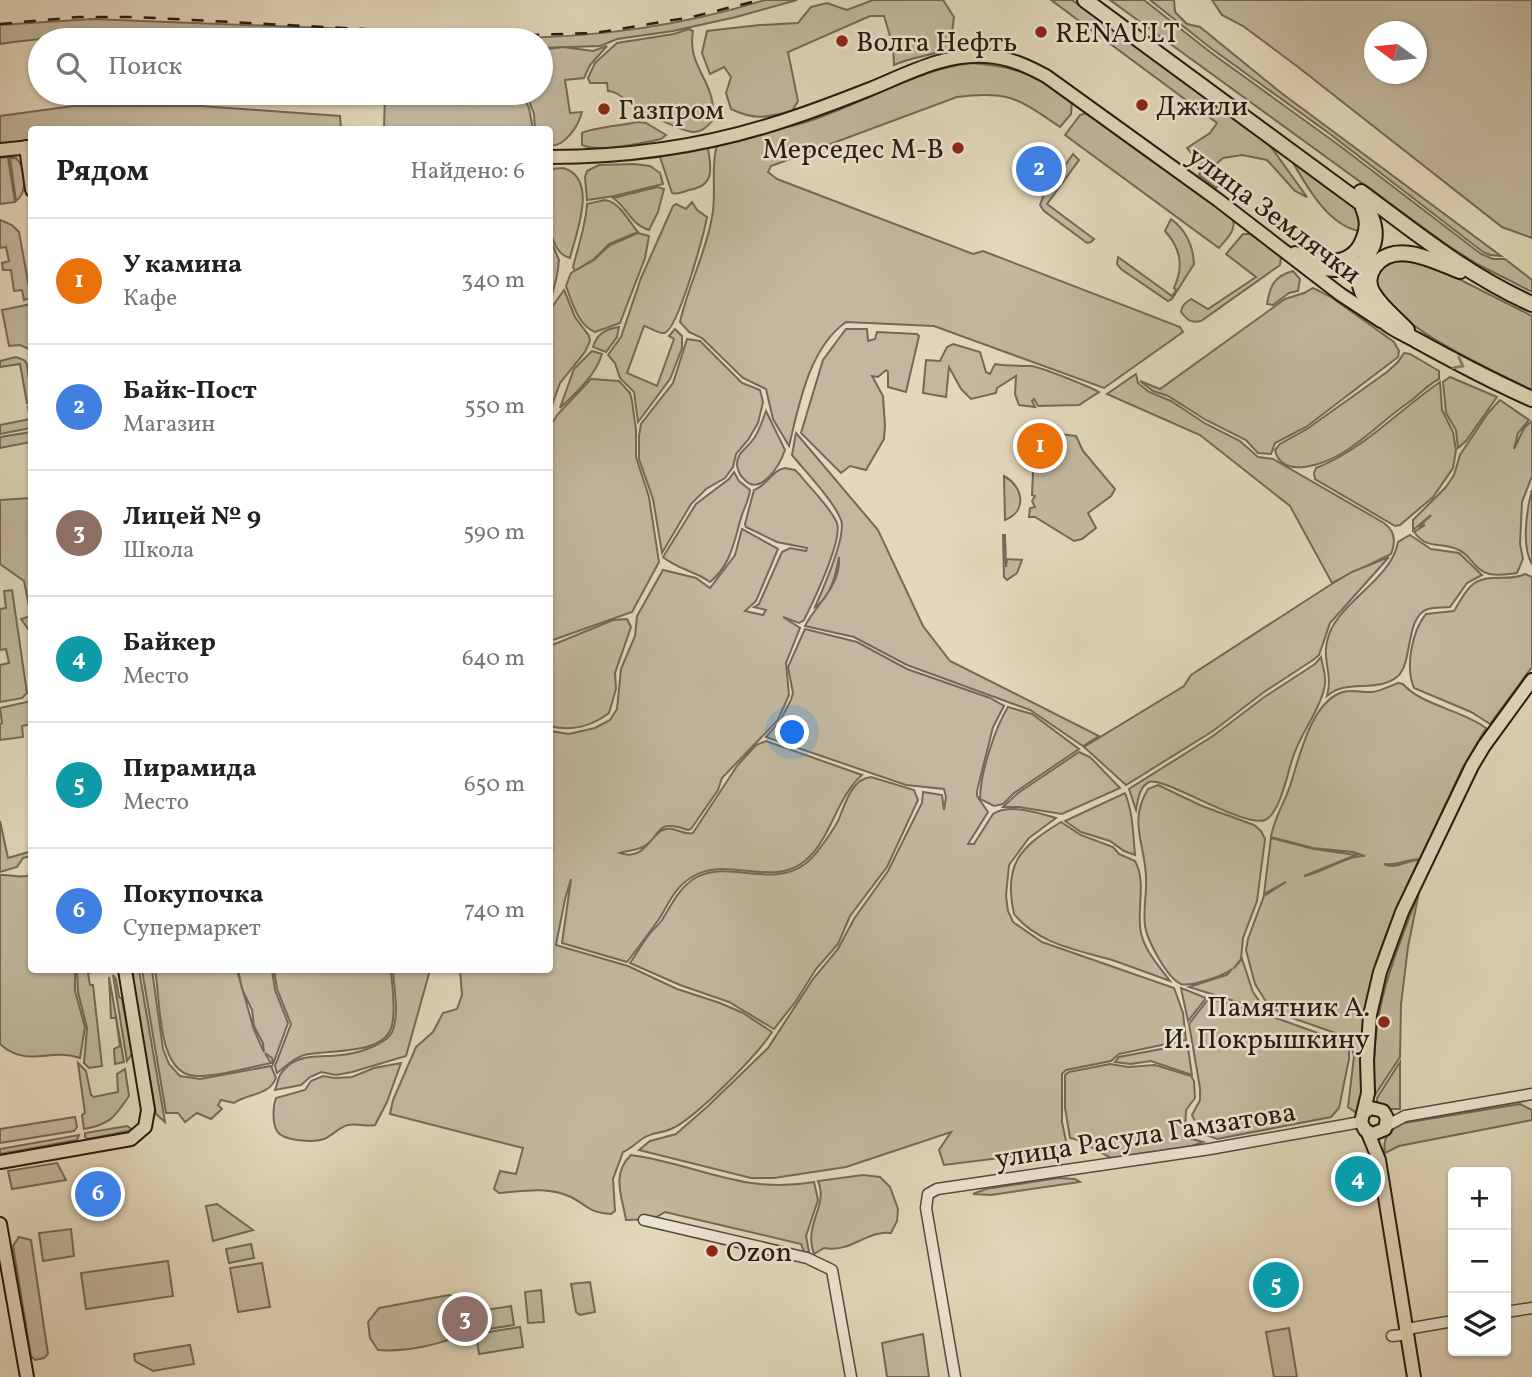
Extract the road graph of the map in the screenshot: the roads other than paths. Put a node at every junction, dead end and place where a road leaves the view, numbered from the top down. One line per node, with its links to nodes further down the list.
1 (1085, 0): 6 (highway)
2 (1101, 0): 9 (highway)
3 (28, 147): 4 (main road)
4 (0, 150)
5 (553, 157): 7 (main road, улица Землячки)
6 (1358, 199): 7 (main road); 8 (highway)
7 (1281, 248): 11 (main road, улица Землячки)
8 (1372, 248): 9 (highway); 10 (highway)
9 (1443, 253): 12 (highway)
10 (1362, 261): 11 (main road); 14 (highway)
11 (1307, 268): 14 (main road, улица Землячки)
12 (1484, 280): 13 (highway); 15 (highway)
13 (1532, 304)
14 (1386, 323): 15 (highway, улица Землячки)
15 (1415, 339): 16 (highway, улица Землячки, one-way to 16)
16 (1532, 398)
17 (1532, 680): 19 (main road)
18 (125, 973): 26 (main road)
19 (1368, 1078): 21 (main road); 23 (main road)
20 (1532, 1094): 22 (street)
21 (1381, 1110): 22 (street); 23 (main road); 24 (main road)
22 (1405, 1116): 24 (street)
23 (1364, 1123): 24 (main road); 25 (main road); 36 (street, улица Расула Гамзатова)
24 (1386, 1128): 25 (main road)
25 (1379, 1160): 32 (main road)
26 (0, 1162)
27 (644, 1220): 35 (street)
28 (0, 1224): 34 (main road)
29 (1532, 1308): 30 (street)
30 (1511, 1311)
31 (1448, 1322): 32 (street)
32 (1407, 1329): 33 (street); 37 (main road)
33 (1392, 1336)
34 (27, 1377)
35 (851, 1377)
36 (955, 1377)
37 (1414, 1377)

